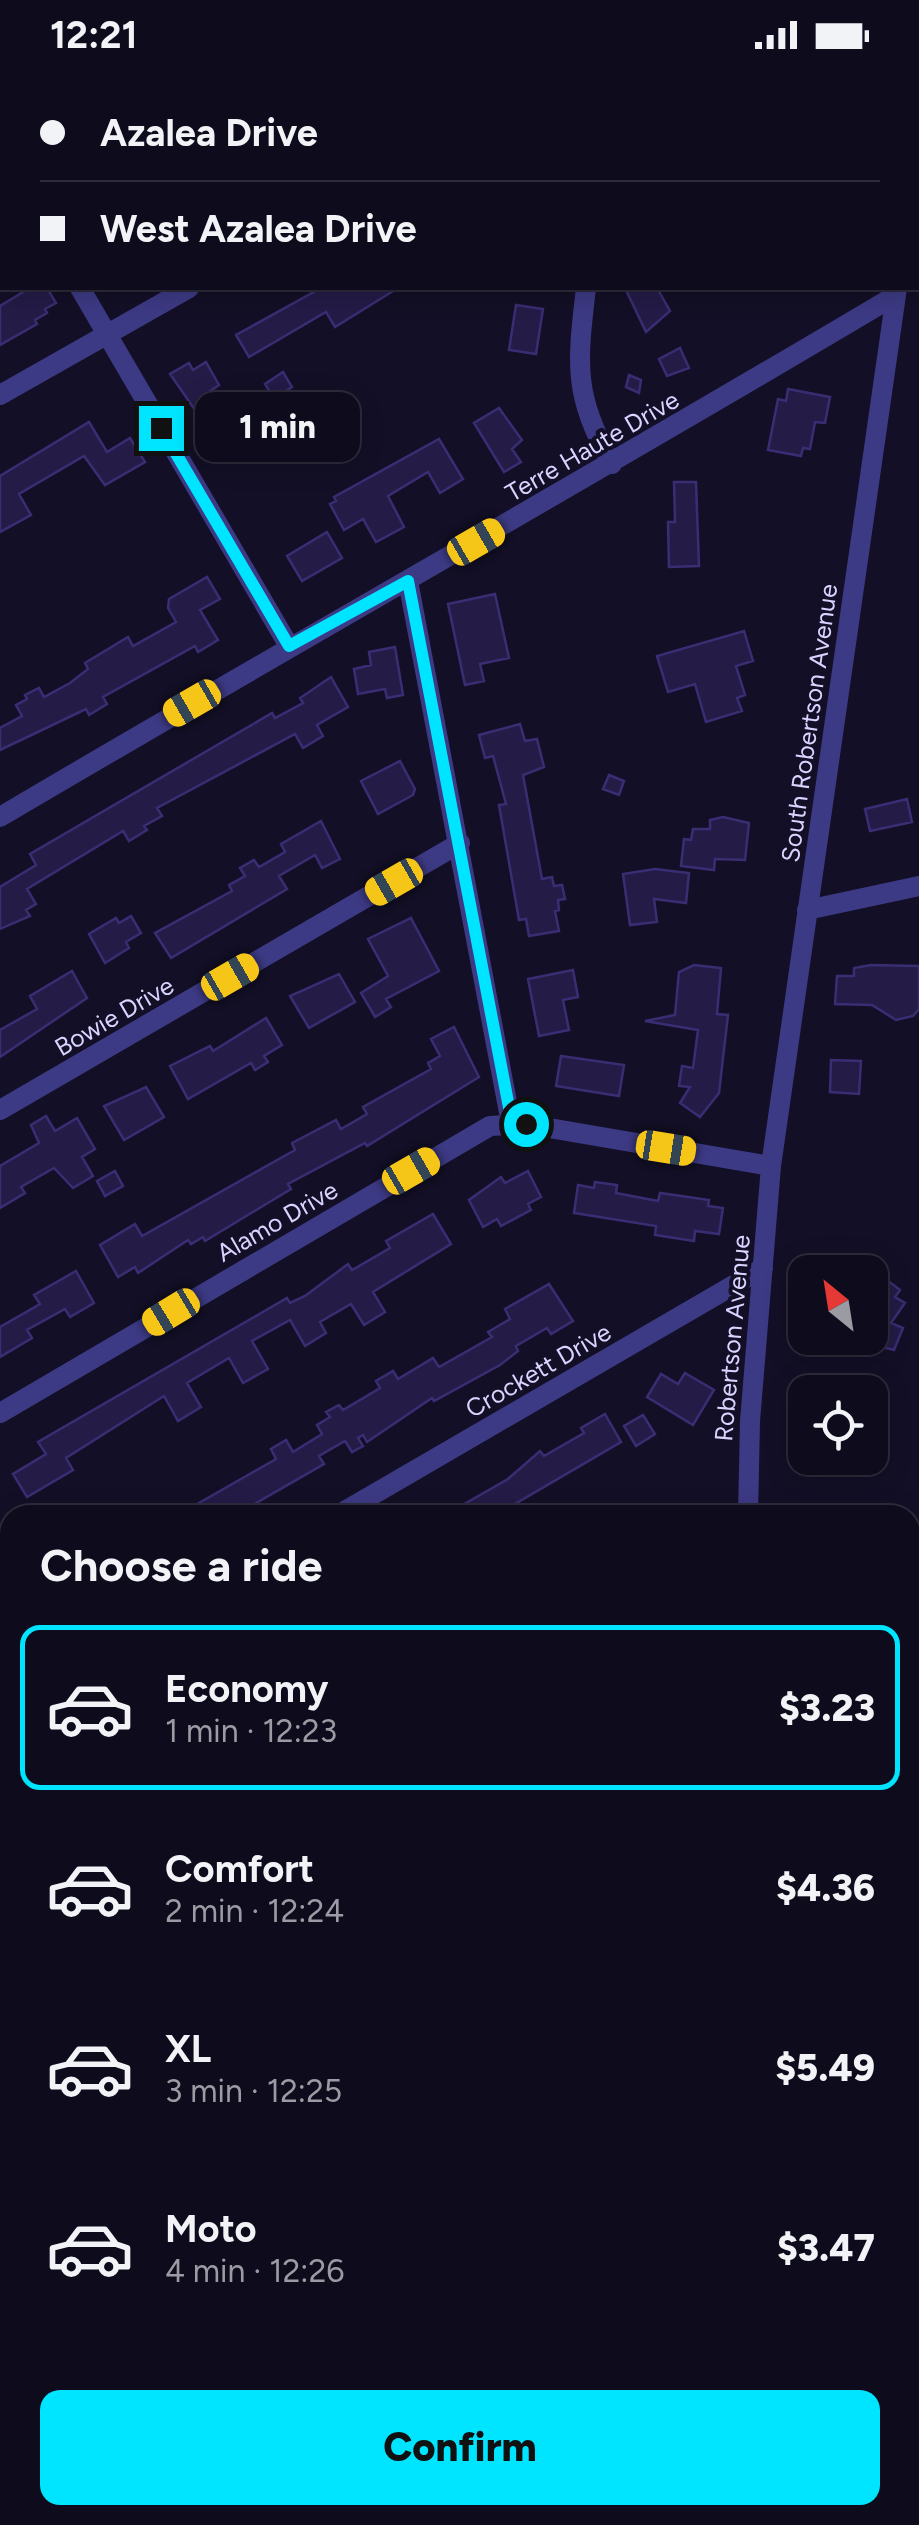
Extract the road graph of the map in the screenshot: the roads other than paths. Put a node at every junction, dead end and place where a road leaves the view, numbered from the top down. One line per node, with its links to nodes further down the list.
1 (81, 290): 5 (street)
2 (185, 290): 5 (street)
3 (586, 290): 7 (street)
4 (896, 291): 7 (street, Terre Haute Drive); 13 (street, South Robertson Avenue)
5 (106, 334): 6 (street); 9 (street)
6 (0, 394)
7 (612, 464): 8 (street, Terre Haute Drive)
8 (408, 581): 9 (street, Terre Haute Drive); 11 (street)
9 (289, 646): 10 (street, Terre Haute Drive)
10 (0, 817)
11 (460, 844): 14 (street, Bowie Drive); 15 (street)
12 (919, 886): 13 (street)
13 (807, 910): 16 (street, South Robertson Avenue)
14 (0, 1110)
15 (512, 1123): 16 (street, Alamo Drive); 18 (street, Alamo Drive)
16 (771, 1166): 17 (street, Robertson Avenue)
17 (763, 1268): 19 (street, Crockett Drive); 20 (street, Robertson Avenue)
18 (0, 1413)
19 (355, 1505)
20 (749, 1505)

